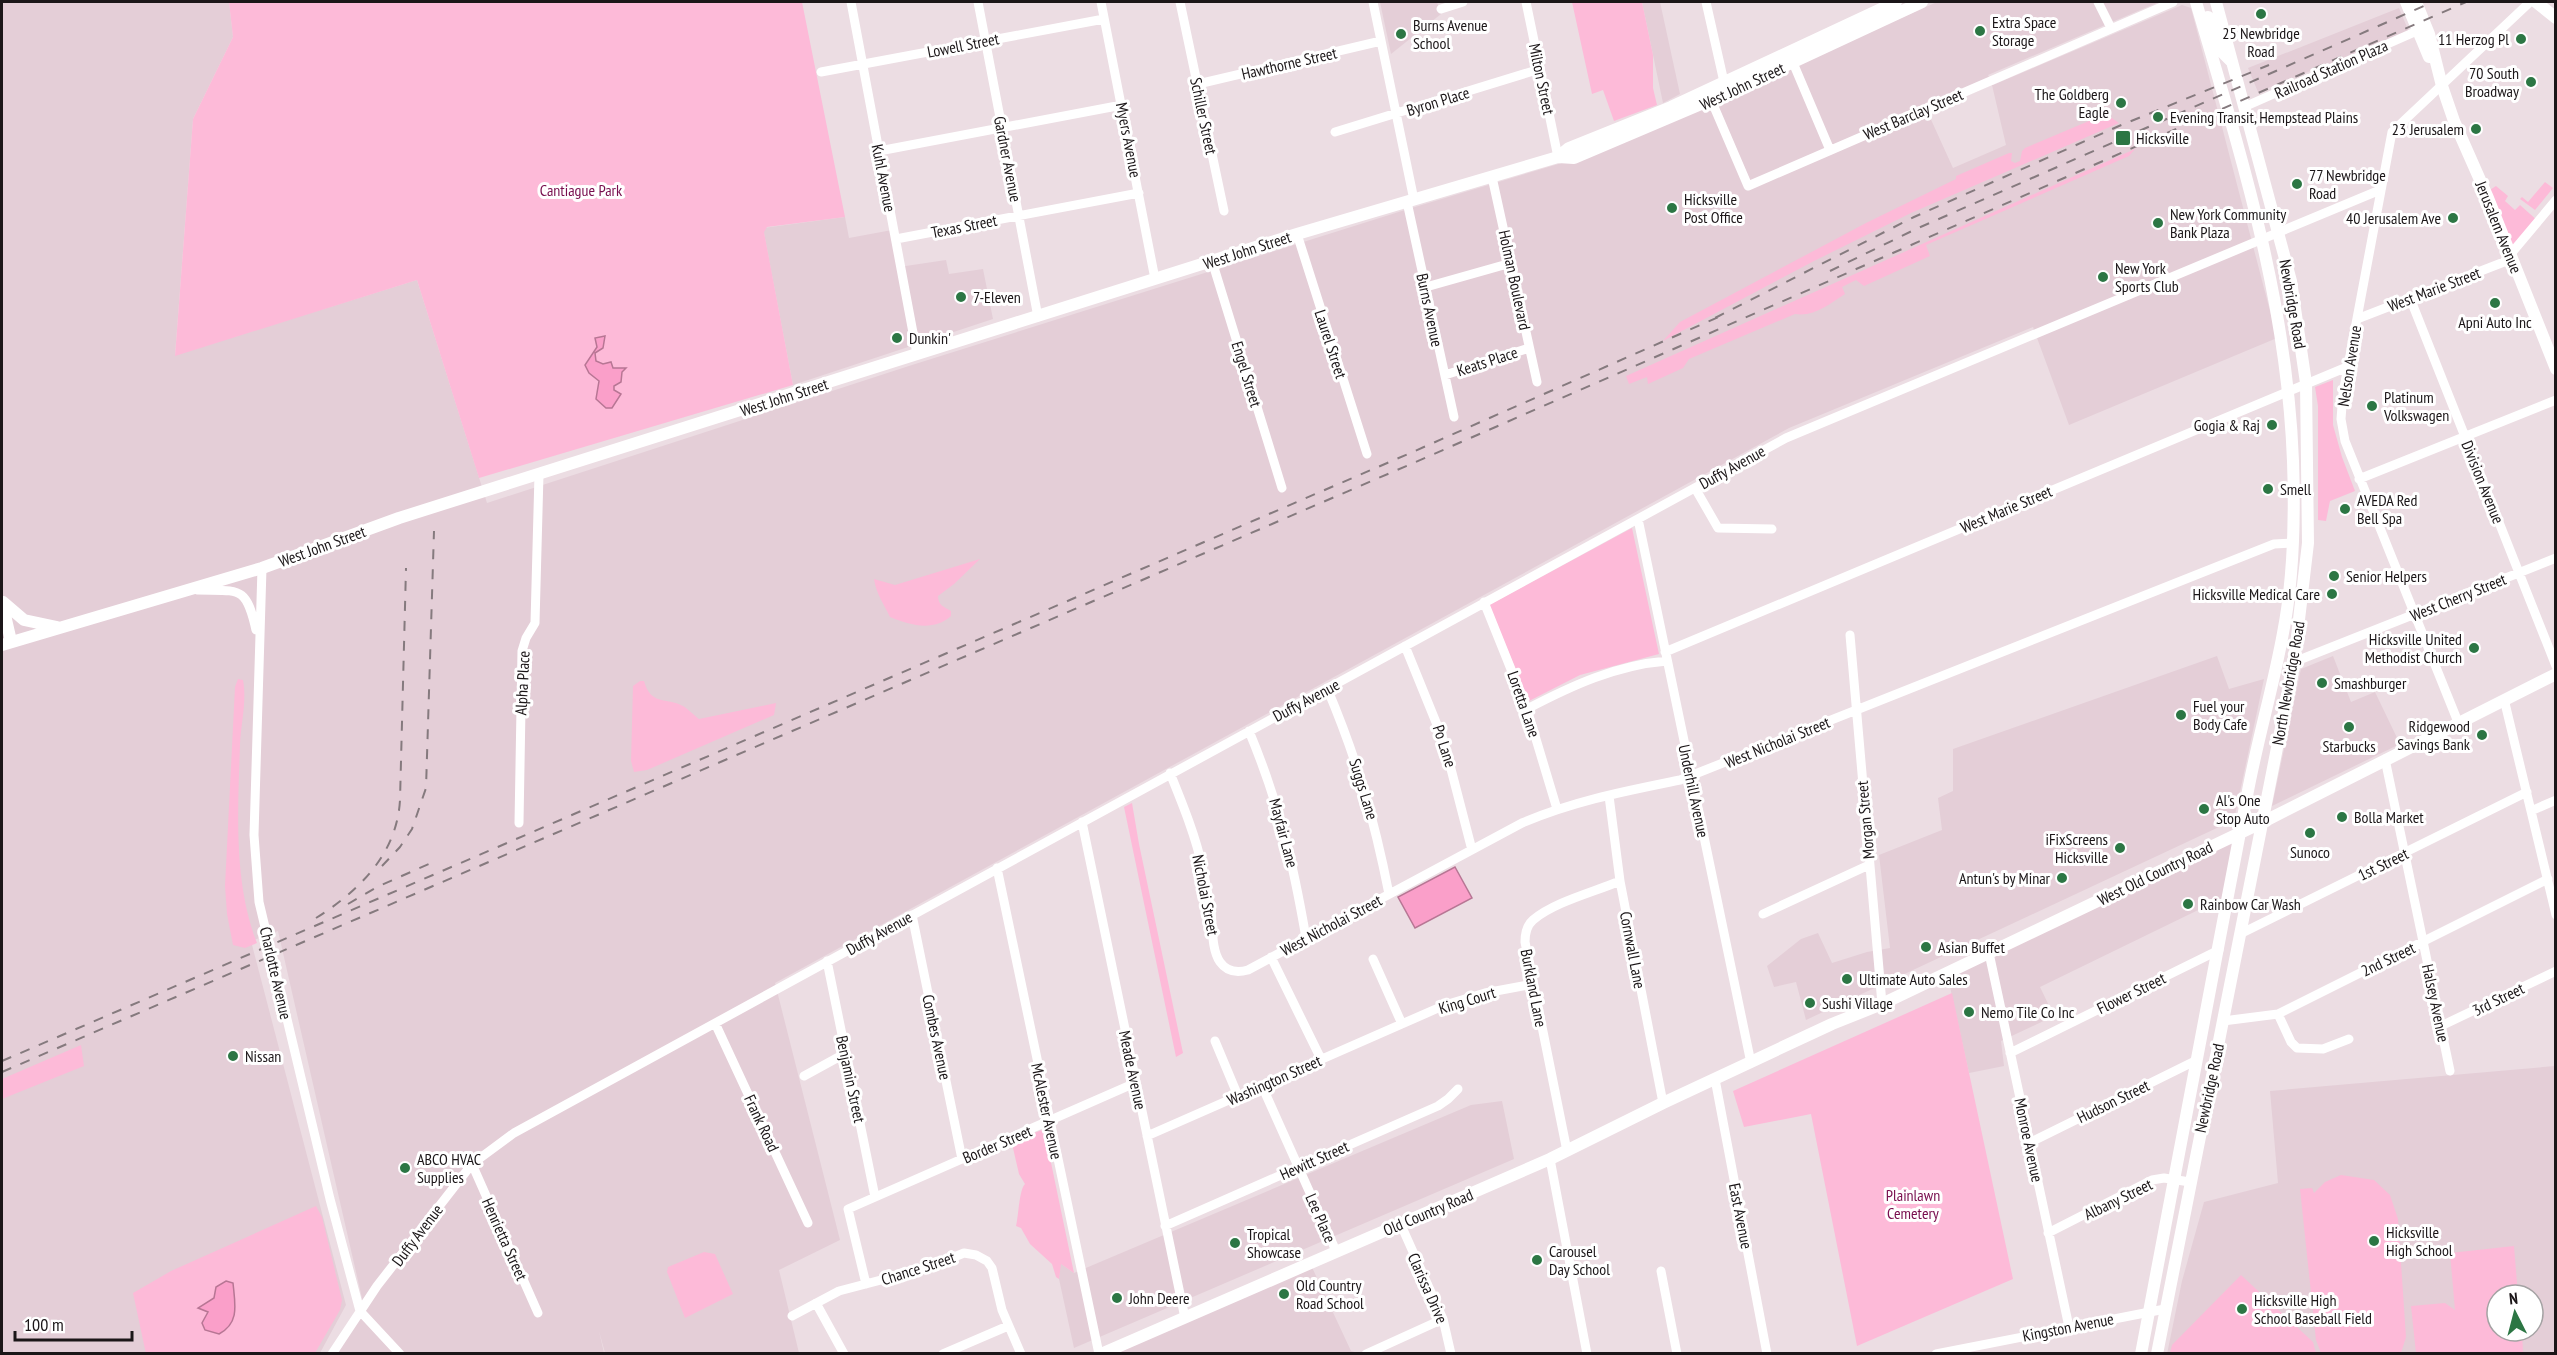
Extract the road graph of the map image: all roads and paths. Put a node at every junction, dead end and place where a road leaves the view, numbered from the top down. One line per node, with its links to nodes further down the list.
1 (851, 2): 29 (street, Kuhl Avenue)
2 (978, 2): 25 (street, Gardner Avenue)
3 (1101, 2): 21 (street, Myers Avenue)
4 (1180, 2): 33 (street, Schiller Street)
5 (1373, 2): 26 (street, Burns Avenue)
6 (1463, 2): 19 (street)
7 (1526, 2): 30 (street, Milton Street)
8 (1706, 2): 32 (street)
9 (1894, 2): 22 (main road); 27 (main road, West John Street)
10 (1922, 2): 22 (main road, West John Street)
11 (2098, 2): 23 (street)
12 (2173, 2): 23 (street, West Barclay Street)
13 (2216, 2): 28 (main road, Newbridge Road)
14 (2406, 2): 24 (main road, Jerusalem Avenue)
15 (2416, 2): 34 (main road, Jerusalem Avenue)
16 (2530, 2): 34 (street, Nelson Avenue)
17 (2536, 2): 20 (main road)
18 (2197, 3): 28 (main road); 39 (main road, North Newbridge Road)
19 (1441, 9)
20 (2556, 18)
21 (1104, 19): 25 (street, Lowell Street); 36 (street, Myers Avenue)
22 (1874, 24): 27 (main road, West John Street)
23 (2111, 28): 44 (street, West Barclay Street)
24 (2419, 35): 34 (main road, Jerusalem Avenue); 37 (street, Railroad Station Plaza)
25 (985, 40): 29 (street, Lowell Street); 40 (street, Gardner Avenue)
26 (1381, 41): 33 (street, Hawthorne Street); 38 (street, Burns Avenue)
27 (1791, 58): 32 (main road, West John Street); 35 (main road, West John Street); 44 (street)
28 (2232, 62): 37 (main road, Newbridge Road)
29 (863, 64): 31 (street, Lowell Street); 46 (street, Kuhl Avenue)
30 (1540, 69): 38 (street, Byron Place); 47 (street, Milton Street)
31 (822, 72)
32 (1724, 82): 35 (main road, West John Street)
33 (1198, 84): 53 (street, Schiller Street)
34 (2442, 86): 49 (street, Nelson Avenue); 59 (main road, Jerusalem Avenue)
35 (1709, 95): 41 (main road, West John Street); 43 (main road, West John Street); 44 (street, West Barclay Street)
36 (1122, 105): 40 (street); 50 (street, Myers Avenue)
37 (2244, 107): 45 (main road, Newbridge Road)
38 (1396, 113): 42 (street, Byron Place); 52 (street, Burns Avenue)
39 (2229, 114): 45 (main road); 57 (main road, North Newbridge Road)
40 (1002, 128): 46 (street); 54 (street, Gardner Avenue)
41 (1613, 130): 43 (main road); 47 (main road, West John Street)
42 (1335, 132)
43 (1611, 143): 47 (main road, West John Street)
44 (1830, 150)
45 (2256, 150): 55 (main road, Newbridge Road)
46 (879, 151): 58 (street, Kuhl Avenue)
47 (1558, 157): 48 (main road, West John Street)
48 (1492, 177): 52 (main road, West John Street); 61 (street, Holman Boulevard)
49 (2380, 190): 55 (street, Duffy Avenue); 66 (street, Nelson Avenue)
50 (1139, 193): 54 (street, Texas Street); 62 (street, Myers Avenue)
51 (2556, 200): 59 (street, West Marie Street)
52 (1411, 201): 56 (main road, West John Street); 63 (street, Burns Avenue)
53 (1224, 211)
54 (1018, 216): 58 (street, Texas Street); 65 (street, Gardner Avenue)
55 (2280, 232): 57 (street, Duffy Avenue); 73 (main road, Newbridge Road)
56 (1297, 234): 60 (main road, West John Street); 78 (street, Laurel Street)
57 (2263, 238): 74 (main road, North Newbridge Road); 82 (street, Duffy Avenue)
58 (896, 239): 68 (street, Kuhl Avenue)
59 (2510, 254): 64 (street, West Marie Street); 70 (main road, Jerusalem Avenue)
60 (1212, 261): 62 (main road, West John Street); 81 (street, Engel Street)
61 (1511, 263): 63 (street); 67 (street, Holman Boulevard)
62 (1155, 279): 65 (main road, West John Street)
63 (1426, 287): 71 (street, Burns Avenue)
64 (2410, 298): 66 (street, West Marie Street); 77 (street, Division Avenue)
65 (1038, 317): 68 (main road, West John Street)
66 (2357, 319): 69 (street, Nelson Avenue)
67 (1529, 348): 71 (street, Keats Place); 72 (street, Holman Boulevard)
68 (918, 354): 79 (main road, West John Street)
69 (2347, 367): 73 (street, West Marie Street); 80 (street, Nelson Avenue)
70 (2556, 369)
71 (1445, 375): 76 (street, Burns Avenue)
72 (1537, 382)
73 (2306, 383): 74 (street, West Marie Street); 86 (main road, Newbridge Road)
74 (2289, 390): 85 (main road, North Newbridge Road); 101 (street, West Marie Street)
75 (2556, 400): 77 (street)
76 (1454, 417)
77 (2465, 437): 80 (street); 89 (street, Division Avenue)
78 (1367, 454)
79 (539, 474): 88 (main road, West John Street); 121 (street, Alpha Place)
80 (2359, 479): 93 (street, Nelson Avenue)
81 (1282, 488)
82 (1695, 488): 83 (street, Duffy Avenue); 84 (street)
83 (1638, 519): 92 (street, Duffy Avenue); 101 (street, Underhill Avenue)
84 (1772, 529)
85 (2293, 543): 86 (main road); 100 (main road, North Newbridge Road); 108 (street, West Nicholai Street)
86 (2308, 543): 102 (main road, North Newbridge Road)
87 (2556, 558): 89 (street, West Cherry Street)
88 (262, 568): 90 (main road, West John Street); 98 (street, Charlotte Avenue)
89 (2519, 573): 93 (street, West Cherry Street); 103 (street, Division Avenue)
90 (189, 590): 94 (main road, West John Street); 98 (street)
91 (2, 600): 94 (main road); 97 (main road)
92 (1484, 602): 99 (street, Duffy Avenue); 107 (street, Loretta Lane)
93 (2415, 614): 102 (street, West Cherry Street); 109 (street, Nelson Avenue)
94 (59, 628): 97 (main road, West John Street)
95 (2, 632): 97 (street)
96 (1850, 635): 108 (street, Morgan Street)
97 (6, 643)
98 (259, 645): 185 (street, Charlotte Avenue)
99 (1406, 646): 105 (street, Duffy Avenue); 123 (street, Po Lane)
100 (2279, 650): 102 (main road); 122 (main road, North Newbridge Road)
101 (1666, 656): 107 (street, West Marie Street); 113 (street, Underhill Avenue)
102 (2295, 656): 120 (main road, North Newbridge Road)
103 (2556, 666)
104 (2556, 674): 106 (main road, West Old Country Road)
105 (1327, 688): 110 (street, Duffy Avenue); 129 (street, Suggs Lane)
106 (2504, 699): 109 (main road, West Old Country Road); 114 (street)
107 (1527, 709): 117 (street, Loretta Lane)
108 (1855, 711): 113 (street, West Nicholai Street); 125 (street, Morgan Street)
109 (2458, 722): 111 (main road, West Old Country Road)
110 (1249, 731): 112 (street, Duffy Avenue); 135 (street, Mayfair Lane)
111 (2385, 759): 120 (main road, West Old Country Road); 124 (street, Halsey Avenue)
112 (1170, 773): 119 (street, Duffy Avenue); 139 (street, Nicholai Street)
113 (1691, 776): 115 (street, West Nicholai Street); 156 (street, Underhill Avenue)
114 (2527, 792): 118 (street); 124 (street, 1st Street)
115 (1609, 796): 117 (street, West Nicholai Street); 128 (street, Cornwall Lane)
116 (2556, 800): 118 (street)
117 (1557, 809): 123 (street, West Nicholai Street)
118 (2531, 811): 127 (street)
119 (1082, 822): 126 (street, Duffy Avenue); 160 (street, Meade Avenue)
120 (2263, 822): 122 (main road, West Old Country Road); 134 (main road, Newbridge Road)
121 (519, 823)
122 (2240, 832): 137 (main road, Newbridge Road); 138 (main road, West Old Country Road)
123 (1472, 850): 129 (street, West Nicholai Street)
124 (2404, 853): 134 (street, 1st Street); 136 (street, Halsey Avenue)
125 (1869, 865): 131 (street); 144 (street, Morgan Street)
126 (997, 868): 132 (street, Duffy Avenue); 165 (street, McAlester Avenue)
127 (2548, 879): 130 (street); 136 (street, 2nd Street)
128 (1620, 881): 143 (street, Burkland Lane); 164 (street, Cornwall Lane)
129 (1389, 894): 135 (street, West Nicholai Street)
130 (2554, 896): 133 (street)
131 (1763, 914)
132 (912, 915): 141 (street, Duffy Avenue); 169 (street, Combes Avenue)
133 (2556, 915)
134 (2240, 934): 146 (main road, Newbridge Road)
135 (1306, 938): 139 (street, West Nicholai Street)
136 (2423, 941): 145 (street, 2nd Street); 149 (street, Halsey Avenue)
137 (2219, 950): 153 (street, Flower Street); 155 (main road, Newbridge Road)
138 (1989, 953): 144 (main road, West Old Country Road); 153 (street, Monroe Avenue)
139 (1271, 957): 154 (street)
140 (1373, 960): 148 (street)
141 (827, 961): 147 (street, Duffy Avenue); 152 (street, Benjamin Street)
142 (2556, 971): 149 (street, 3rd Street)
143 (1533, 984): 148 (street, King Court); 168 (street, Burkland Lane)
144 (1882, 1004): 156 (main road, West Old Country Road)
145 (2278, 1014): 146 (street, 2nd Street); 150 (street)
146 (2223, 1021): 174 (main road, Newbridge Road)
147 (715, 1023): 171 (street, Duffy Avenue); 176 (street, Frank Road)
148 (1402, 1024): 154 (street, Washington Street)
149 (2441, 1026): 157 (street, Halsey Avenue)
150 (2349, 1039)
151 (1215, 1041): 163 (street)
152 (846, 1053): 158 (street); 175 (street, Benjamin Street)
153 (2010, 1053): 167 (street, Monroe Avenue)
154 (1321, 1059): 161 (street, Washington Street)
155 (2197, 1060): 167 (street, Hudson Street); 173 (main road, Newbridge Road)
156 (1751, 1063): 159 (main road, Old Country Road)
157 (2450, 1071)
158 (804, 1076)
159 (1715, 1079): 164 (main road, Old Country Road); 203 (street, East Avenue)
160 (1135, 1083): 165 (street, Border Street); 166 (street, Meade Avenue)
161 (1262, 1086): 163 (street, Washington Street); 172 (street, Lee Place)
162 (1458, 1089): 172 (street, Hewitt Street)
163 (1238, 1096): 166 (street, Washington Street)
164 (1663, 1103): 168 (main road, Old Country Road)
165 (1049, 1121): 169 (street, Border Street); 198 (street, McAlester Avenue)
166 (1147, 1136): 178 (street, Meade Avenue)
167 (2029, 1143): 179 (street, Monroe Avenue)
168 (1567, 1151): 170 (main road, Old Country Road)
169 (962, 1159): 175 (street, Border Street)
170 (1550, 1159): 177 (main road, Old Country Road); 201 (street)
171 (472, 1164): 185 (street, Duffy Avenue); 187 (street, Henrietta Street)
172 (1298, 1167): 178 (street, Hewitt Street); 180 (street, Lee Place)
173 (2175, 1180): 174 (street, Albany Street); 179 (street, Albany Street); 186 (main road, Newbridge Road)
174 (2190, 1182): 184 (main road, Newbridge Road)
175 (875, 1197): 182 (street, Border Street)
176 (808, 1224)
177 (1401, 1225): 180 (main road, Old Country Road); 190 (street, Clarissa Drive)
178 (1165, 1226): 189 (street, Meade Avenue)
179 (2048, 1233): 192 (street, Monroe Avenue)
180 (1336, 1251): 189 (main road, Old Country Road)
181 (1660, 1270): 202 (street)
182 (866, 1284): 183 (street, Chance Street); 191 (street, Chance Street)
183 (816, 1303): 188 (street, Chance Street); 195 (street)
184 (2165, 1309): 186 (street, Kingston Avenue); 206 (main road, Newbridge Road)
185 (360, 1311): 193 (street, Duffy Avenue); 194 (street, Charlotte Avenue)
186 (2148, 1312): 192 (street, Kingston Avenue); 205 (main road, Newbridge Road)
187 (538, 1314)
188 (792, 1316)
189 (1185, 1318): 198 (main road, Old Country Road)
190 (1443, 1319): 199 (street); 200 (street, Clarissa Drive)
191 (1008, 1326): 196 (street); 197 (street, Chance Street)
192 (2069, 1327): 204 (street, Kingston Avenue)
193 (332, 1353)
194 (400, 1353)
195 (844, 1353)
196 (944, 1353)
197 (1021, 1353)
198 (1100, 1353)
199 (1366, 1353)
200 (1451, 1353)
201 (1587, 1353)
202 (1677, 1353)
203 (1767, 1353)
204 (1936, 1353)
205 (2141, 1353)
206 (2157, 1353)

